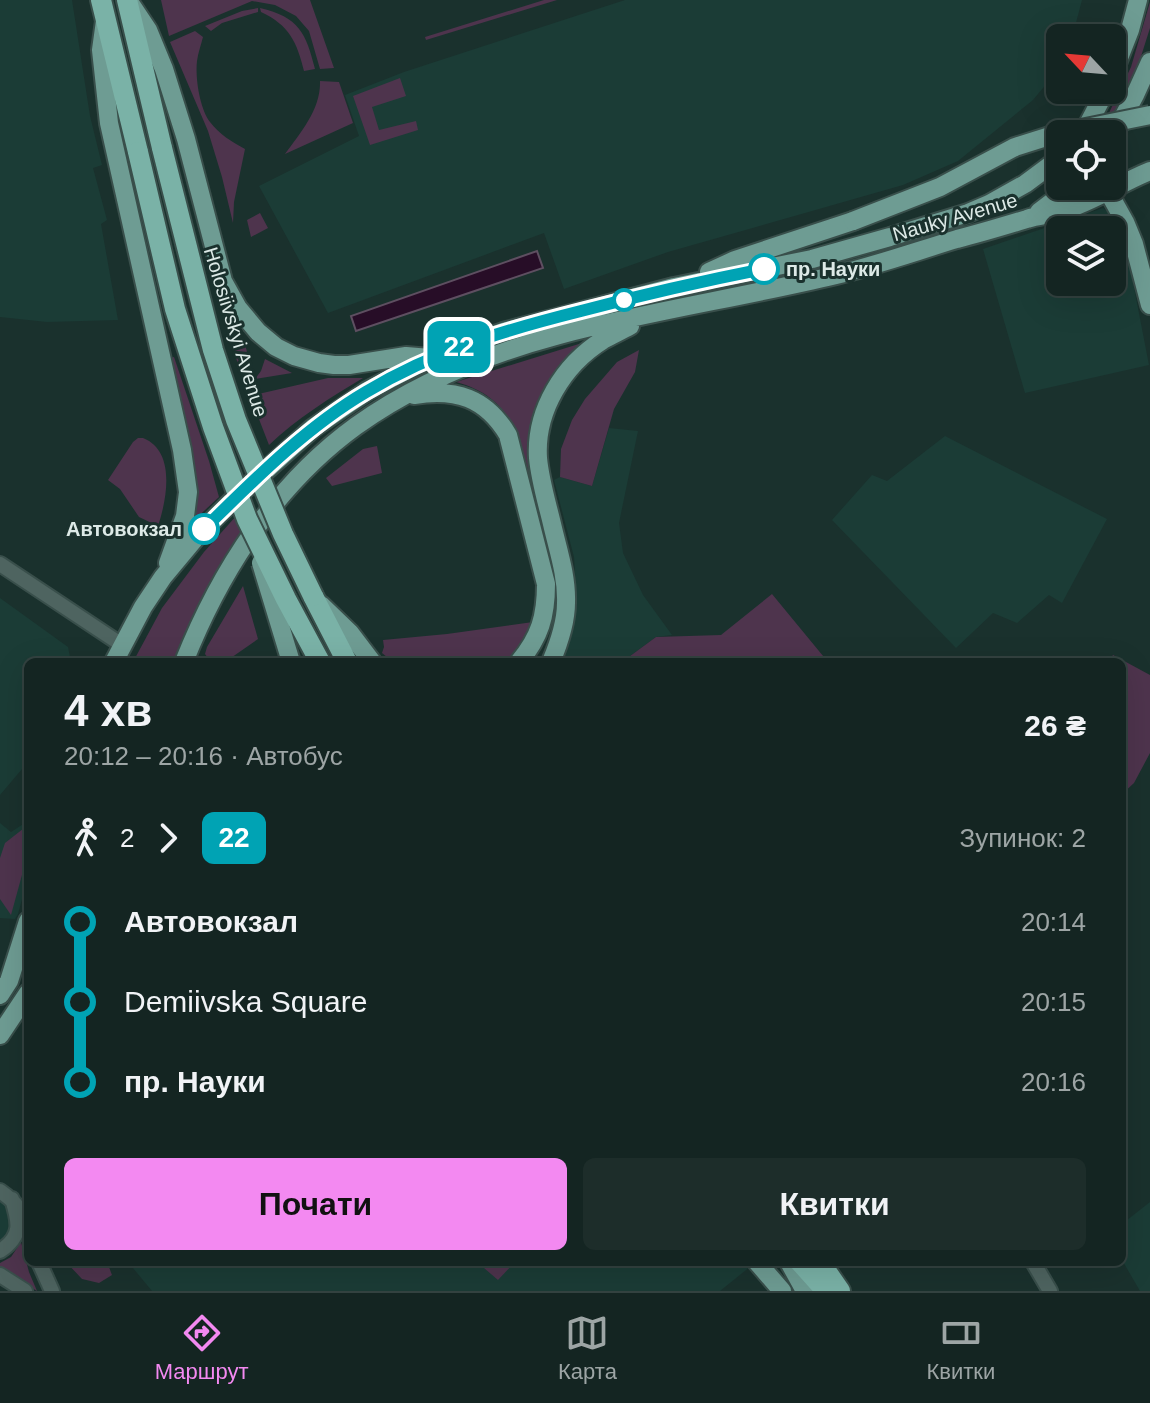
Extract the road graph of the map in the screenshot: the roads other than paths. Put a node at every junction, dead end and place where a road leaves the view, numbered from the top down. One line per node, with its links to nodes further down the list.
1 (128, 0): 18 (main road); 23 (highway, Holosiivskyi Avenue, bridge)
2 (1138, 0): 4 (main road)
3 (104, 9): 20 (highway, bridge); 22 (main road)
4 (1126, 40)
5 (1150, 62): 7 (main road)
6 (1150, 115): 15 (main road, Nauky Avenue, bridge)
7 (1122, 120)
8 (1046, 168): 15 (main road, Nauky Avenue)
9 (1150, 171): 10 (main road, Nauky Avenue)
10 (1126, 180)
11 (1054, 200): 14 (main road)
12 (1083, 200): 14 (main road, Nauky Avenue)
13 (1112, 200): 16 (main road)
14 (1030, 218): 17 (main road, Nauky Avenue)
15 (674, 287): 18 (main road, Nauky Avenue)
16 (1150, 305)
17 (654, 315): 19 (main road, Nauky Avenue); 31 (main road)
18 (430, 358): 22 (main road)
19 (399, 398): 25 (main road, Nauky Avenue); 30 (main road)
20 (247, 519): 26 (main road, bridge); 27 (highway, bridge)
21 (0, 564): 24 (street)
22 (163, 577): 24 (main road)
23 (313, 596): 28 (highway, Holosiivskyi Avenue); 29 (main road)
24 (118, 654)
25 (186, 658)
26 (290, 658)
27 (318, 658)
28 (345, 658)
29 (369, 658)
30 (522, 658)
31 (552, 658)
32 (24, 934): 33 (main road)
33 (0, 995)
34 (24, 999): 35 (main road)
35 (0, 1035)
36 (6, 1195): 37 (street); 38 (street)
37 (24, 1218)
38 (0, 1251)
39 (41, 1266): 47 (street)
40 (760, 1266): 48 (main road)
41 (791, 1266): 49 (main road)
42 (804, 1266): 50 (highway)
43 (823, 1266): 51 (highway)
44 (1035, 1266): 52 (street)
45 (0, 1275): 46 (street)
46 (25, 1291)
47 (52, 1291)
48 (782, 1291)
49 (805, 1291)
50 (826, 1291)
51 (840, 1291)
52 (1050, 1291)

